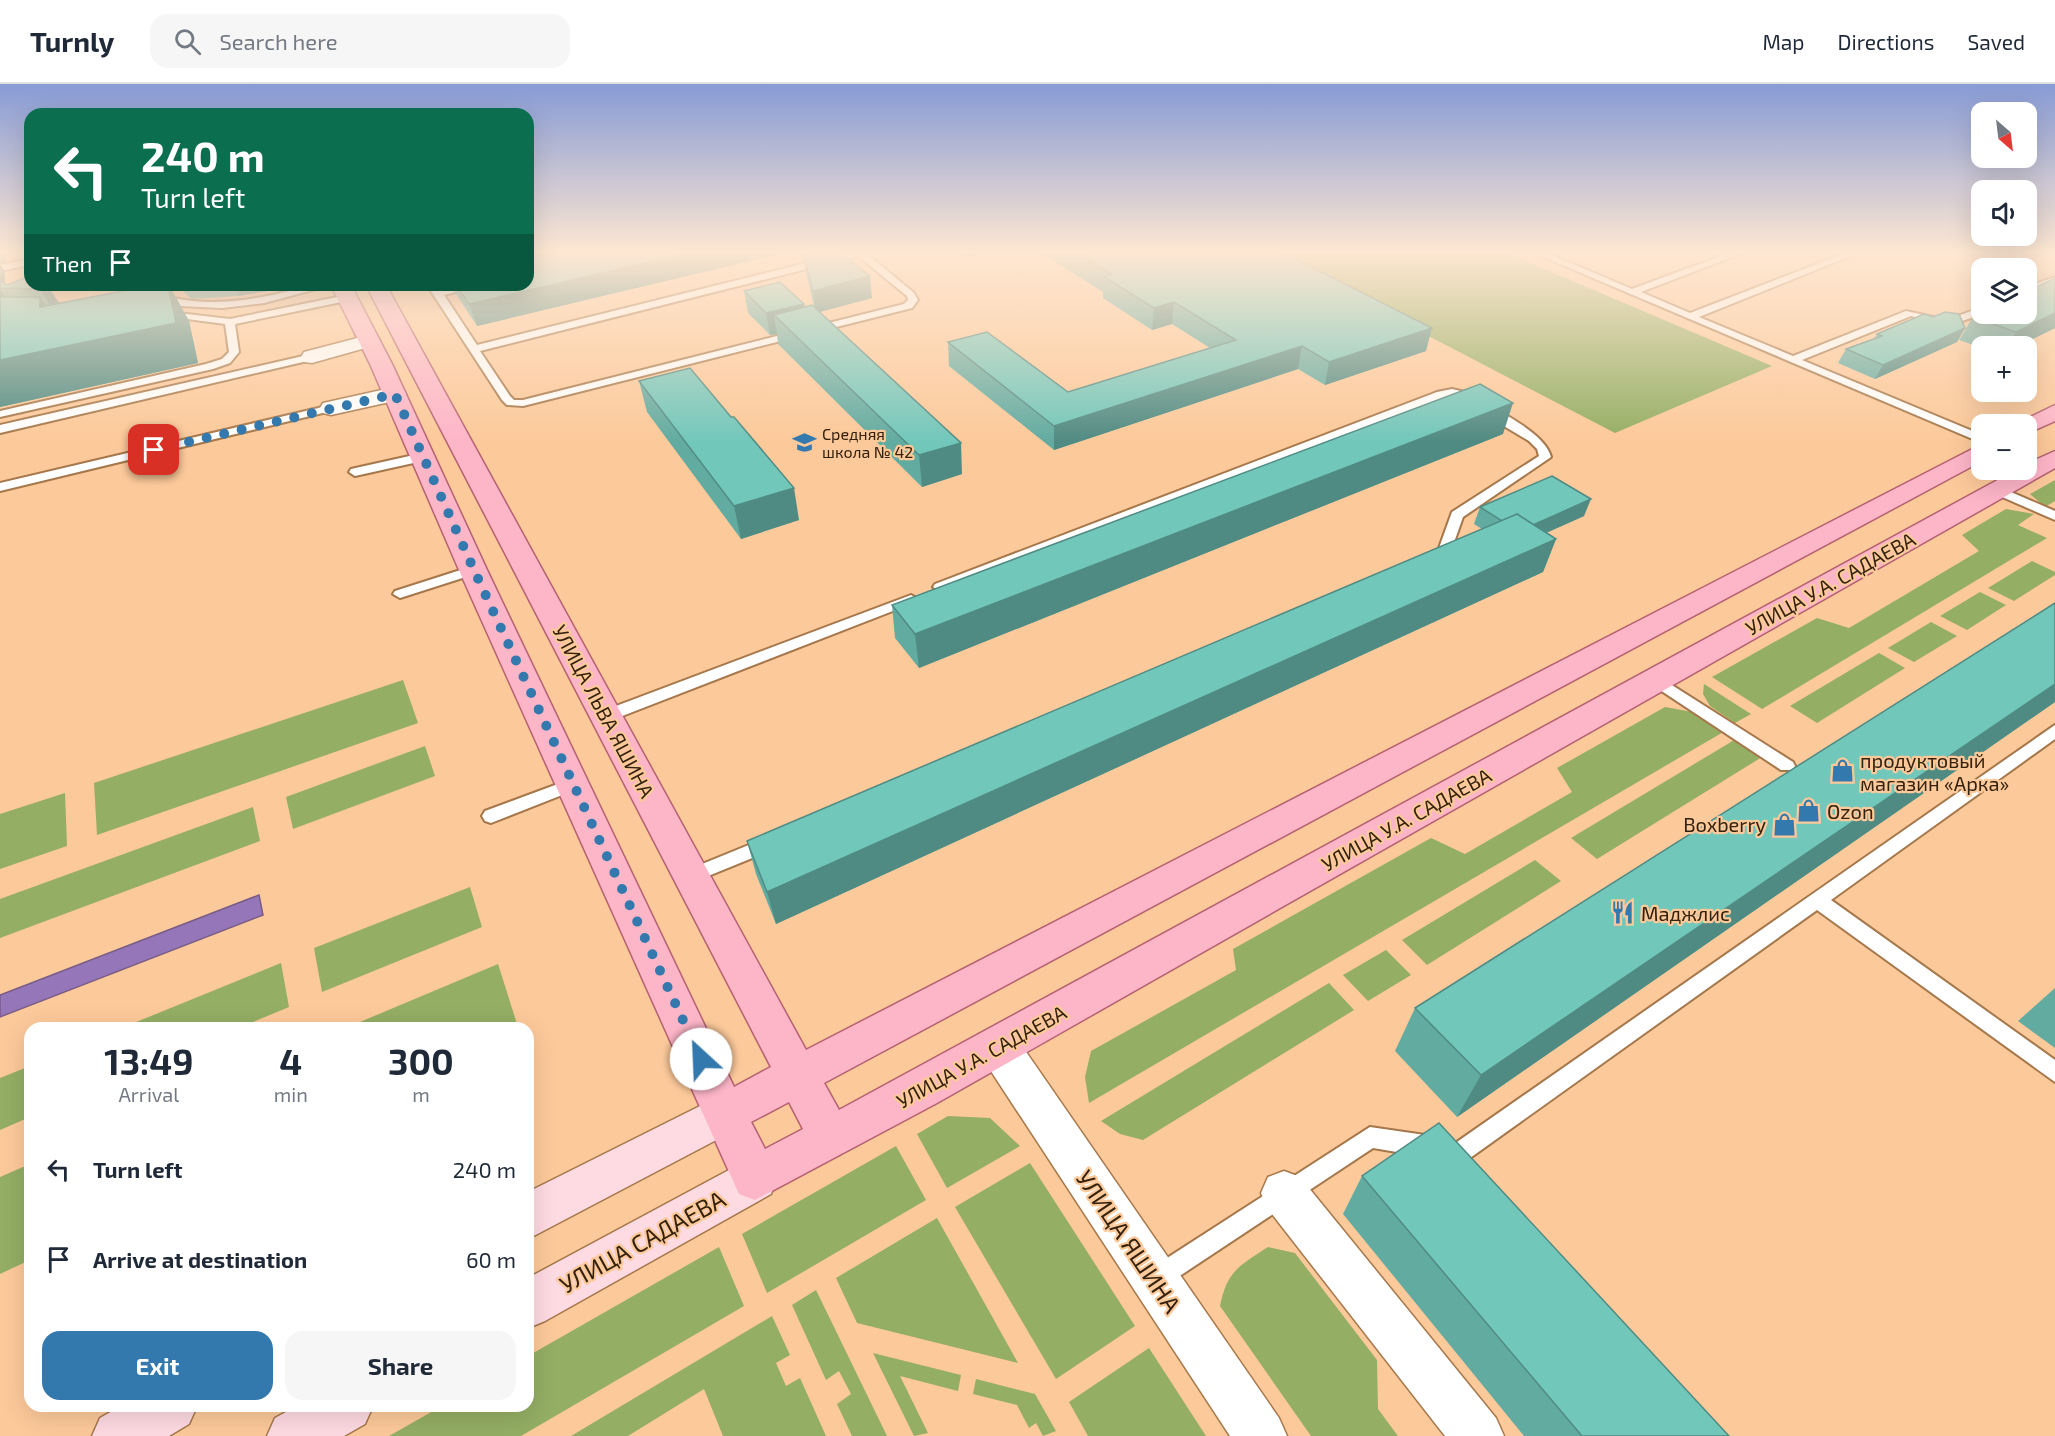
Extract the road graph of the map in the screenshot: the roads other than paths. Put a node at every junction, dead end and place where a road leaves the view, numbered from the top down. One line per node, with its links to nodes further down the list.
1 (179, 316): 12 (lane)
2 (249, 316): 12 (lane)
3 (354, 316): 13 (main road)
4 (393, 316): 35 (main road, УЛИЦА ЛЬВА ЯШИНА)
5 (452, 316): 14 (lane)
6 (606, 316): 14 (lane)
7 (868, 316): 14 (lane)
8 (1902, 316): 16 (lane)
9 (1922, 316): 10 (lane)
10 (1966, 316)
11 (1690, 317): 16 (lane)
12 (230, 322): 20 (lane)
13 (369, 341): 15 (street); 17 (main road)
14 (474, 349)
15 (312, 357): 22 (lane)
16 (1793, 360): 23 (lane)
17 (395, 394): 18 (street); 24 (main road)
18 (331, 408): 28 (lane)
19 (2055, 412): 21 (main road)
20 (0, 414)
21 (2037, 421)
22 (0, 429)
23 (1971, 435)
24 (423, 456): 27 (lane); 32 (main road)
25 (1971, 457): 45 (main road)
26 (2055, 458): 29 (main road, УЛИЦА У.А. САДАЕВА)
27 (355, 472)
28 (0, 487)
29 (1997, 490): 30 (lane); 34 (main road, УЛИЦА У.А. САДАЕВА)
30 (2055, 516)
31 (1427, 564): 35 (lane)
32 (474, 570): 33 (lane); 38 (main road)
33 (400, 594)
34 (1656, 680): 37 (lane); 43 (main road, УЛИЦА У.А. САДАЕВА)
35 (606, 716): 41 (main road, УЛИЦА ЛЬВА ЯШИНА)
36 (2055, 731): 42 (lane)
37 (1787, 765)
38 (574, 784): 39 (lane); 46 (main road)
39 (491, 816)
40 (790, 834): 41 (lane)
41 (691, 876): 45 (main road, УЛИЦА ЛЬВА ЯШИНА)
42 (1816, 900): 44 (lane); 49 (lane)
43 (998, 1047): 47 (main road, УЛИЦА У.А. САДАЕВА); 51 (street, УЛИЦА ЯШИНА)
44 (2055, 1072)
45 (798, 1076): 46 (main road); 47 (main road, УЛИЦА ЛЬВА ЯШИНА)
46 (726, 1113): 48 (main road); 50 (main road)
47 (831, 1138): 48 (main road, УЛИЦА У.А. САДАЕВА)
48 (755, 1178): 52 (main road, УЛИЦА САДАЕВА)
49 (1284, 1193): 51 (lane); 58 (street)
50 (534, 1213)
51 (1155, 1279): 57 (street, УЛИЦА ЯШИНА)
52 (534, 1301)
53 (160, 1412): 55 (main road)
54 (336, 1412): 56 (main road)
55 (118, 1436)
56 (293, 1436)
57 (1261, 1436)
58 (1478, 1436)

